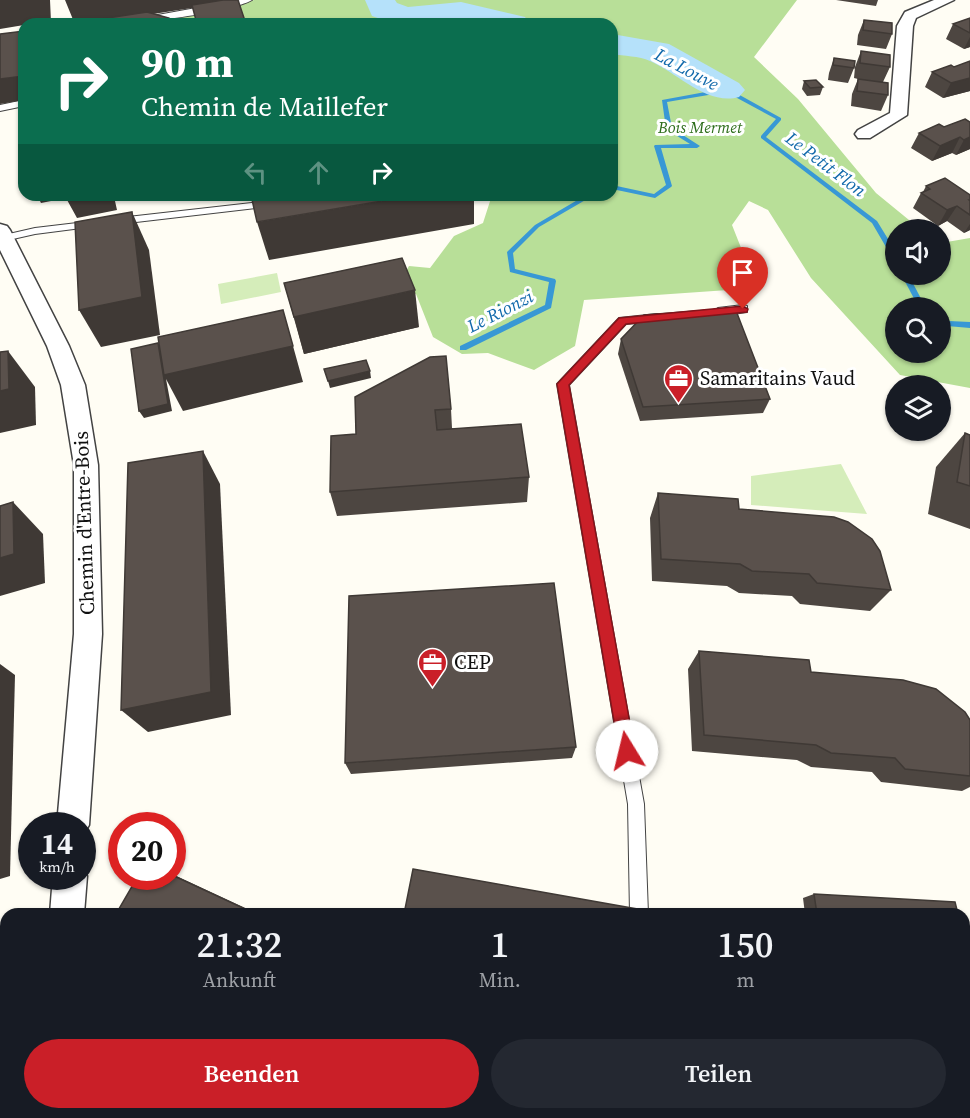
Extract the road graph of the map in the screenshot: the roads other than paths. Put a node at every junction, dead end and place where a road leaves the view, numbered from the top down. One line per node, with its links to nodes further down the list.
1 (248, 0): 3 (lane)
2 (947, 0): 6 (street)
3 (151, 18)
4 (18, 104): 5 (lane)
5 (0, 108)
6 (864, 135)
7 (284, 202): 8 (lane, Chemin d'Entre-Bois)
8 (2, 234): 12 (street, Chemin d'Entre-Bois)
9 (743, 309): 10 (lane)
10 (699, 314)
11 (667, 317): 15 (lane)
12 (74, 812)
13 (69, 890): 14 (street)
14 (67, 908)
15 (639, 908)

